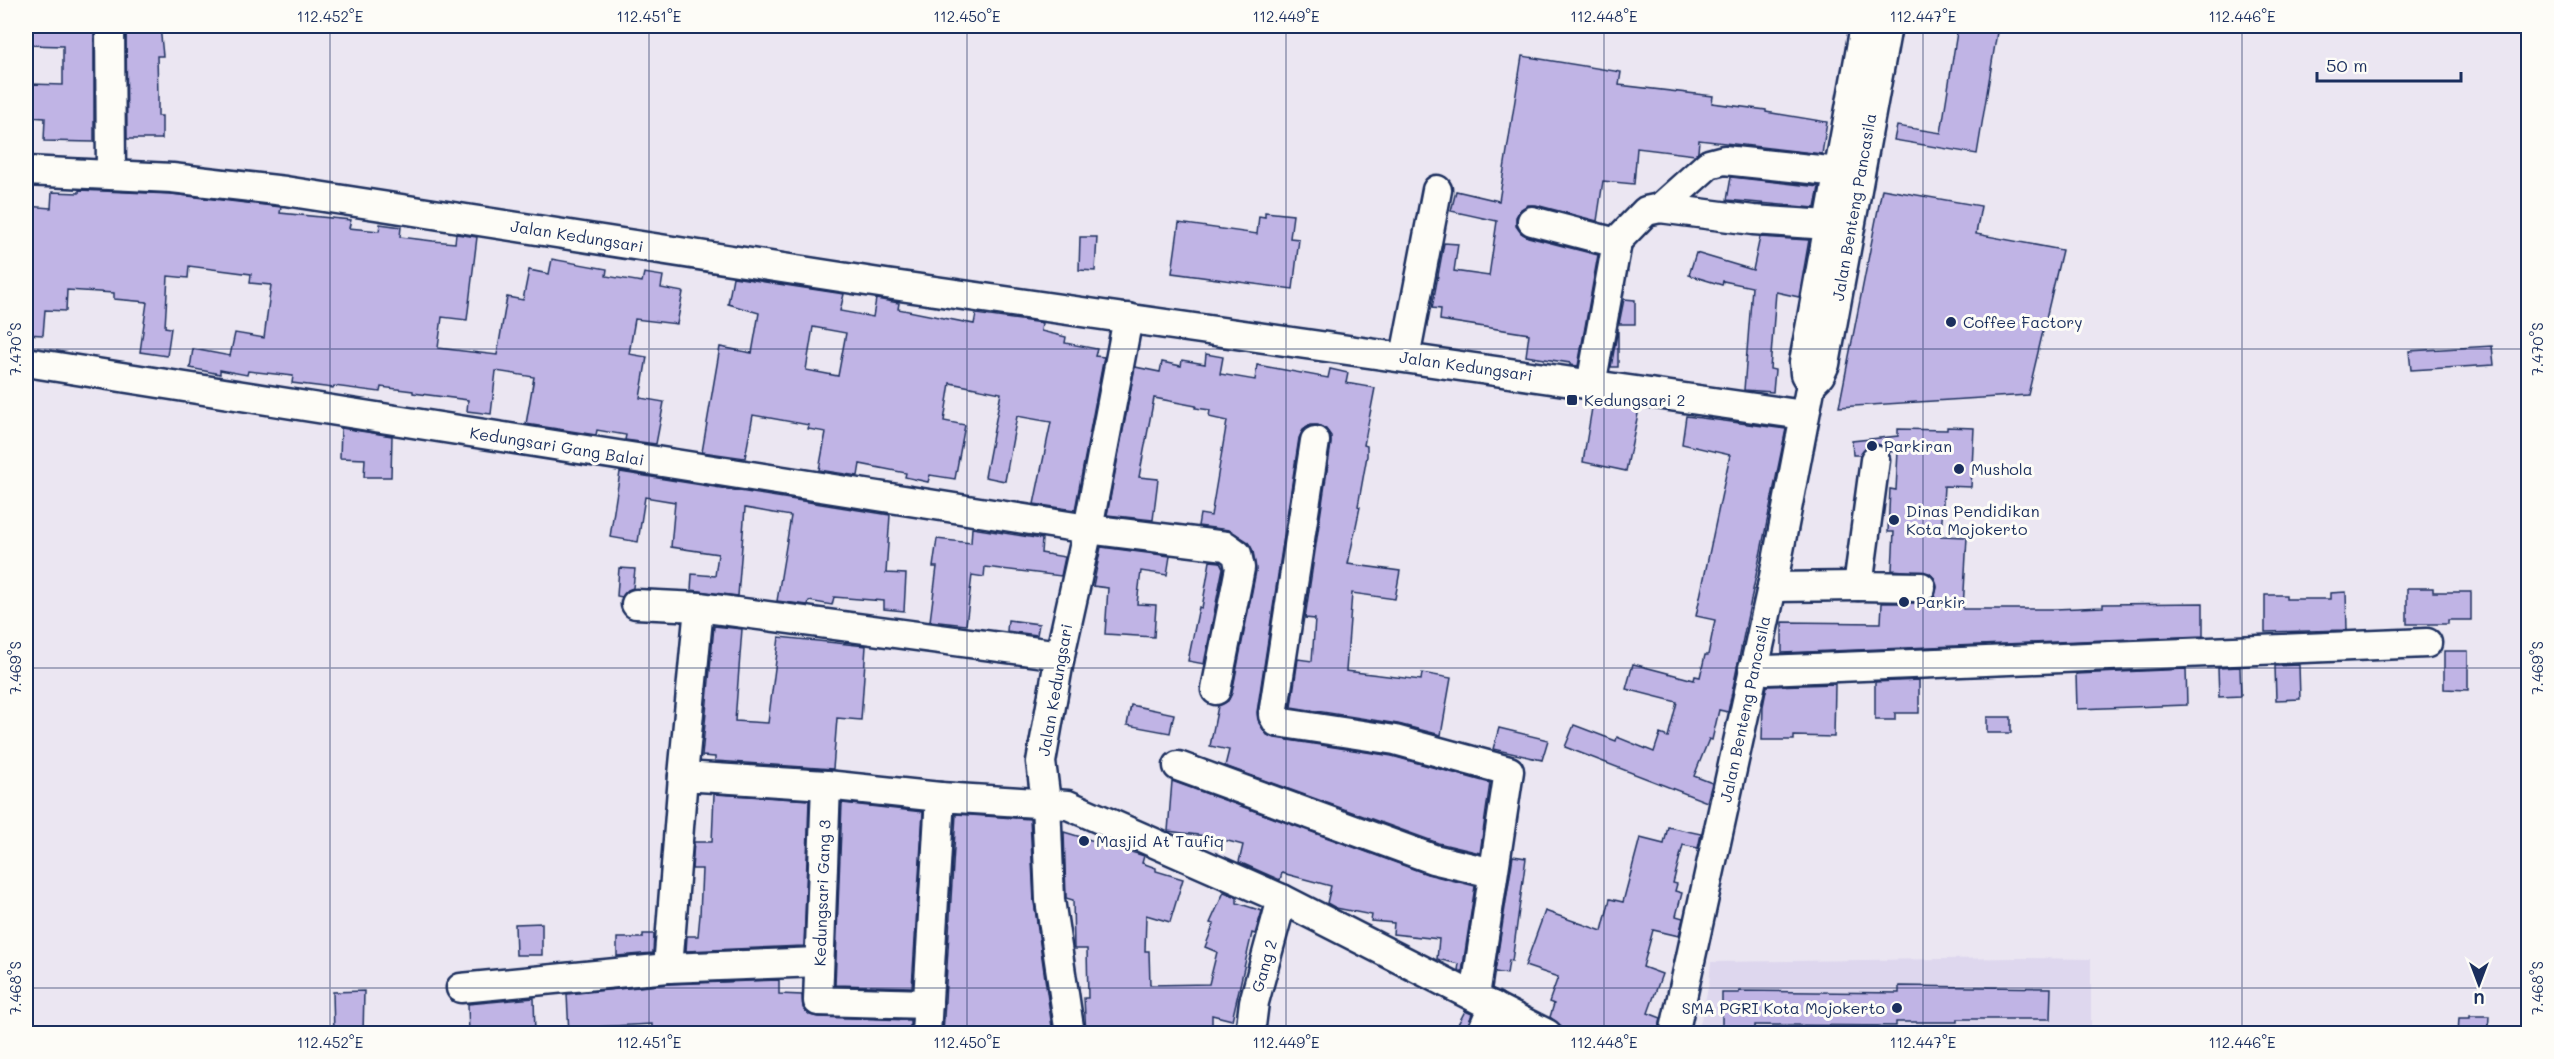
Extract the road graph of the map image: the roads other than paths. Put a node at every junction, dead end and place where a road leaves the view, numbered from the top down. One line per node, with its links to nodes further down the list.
1 (110, 26): 7 (street)
2 (1865, 26): 4 (street, Jalan Benteng Pancasila)
3 (1887, 26): 4 (street, Jalan Benteng Pancasila)
4 (1868, 72): 6 (street, Jalan Benteng Pancasila); 16 (street, Jalan Benteng Pancasila)
5 (26, 171): 7 (street, Jalan Kedungsari)
6 (1839, 172): 9 (street); 11 (street, Jalan Benteng Pancasila)
7 (111, 175): 13 (street, Jalan Kedungsari)
8 (1437, 190): 14 (street)
9 (1660, 208): 11 (street); 12 (street)
10 (1532, 221): 12 (street)
11 (1829, 225): 16 (street, Jalan Benteng Pancasila)
12 (1614, 244): 17 (street)
13 (1128, 318): 14 (street, Jalan Kedungsari); 21 (street, Jalan Kedungsari)
14 (1405, 357): 17 (street, Jalan Kedungsari)
15 (26, 362): 21 (street, Kedungsari Gang Balai)
16 (1811, 384): 18 (street, Jalan Benteng Pancasila)
17 (1591, 385): 18 (street, Jalan Kedungsari)
18 (1804, 415): 23 (street, Jalan Benteng Pancasila)
19 (1315, 441): 36 (street)
20 (1875, 460): 22 (street)
21 (1088, 529): 28 (street, Jalan Kedungsari); 30 (street, Kedungsari Gang Balai)
22 (1858, 586): 23 (street); 24 (street)
23 (1772, 587): 29 (street, Jalan Benteng Pancasila)
24 (1921, 587)
25 (636, 604): 26 (street)
26 (699, 607): 28 (street); 32 (street)
27 (2427, 643): 29 (street)
28 (1060, 655): 35 (street, Jalan Kedungsari)
29 (1754, 668): 48 (street, Jalan Benteng Pancasila)
30 (1216, 690)
31 (1178, 766): 36 (street)
32 (683, 776): 33 (street); 39 (street)
33 (826, 786): 34 (street); 38 (street, Kedungsari Gang 3)
34 (940, 797): 35 (street); 41 (street)
35 (1046, 802): 37 (street); 44 (street, Jalan Kedungsari)
36 (1493, 873): 42 (street)
37 (1282, 899): 42 (street); 45 (street, Gang 2)
38 (819, 962): 39 (street); 41 (street, Kedungsari Gang 3)
39 (668, 968): 40 (street)
40 (461, 988)
41 (928, 1004): 43 (street)
42 (1499, 1013): 46 (street); 47 (street)
43 (926, 1034)
44 (1070, 1034)
45 (1250, 1034)
46 (1481, 1034)
47 (1547, 1034)
48 (1674, 1034)

